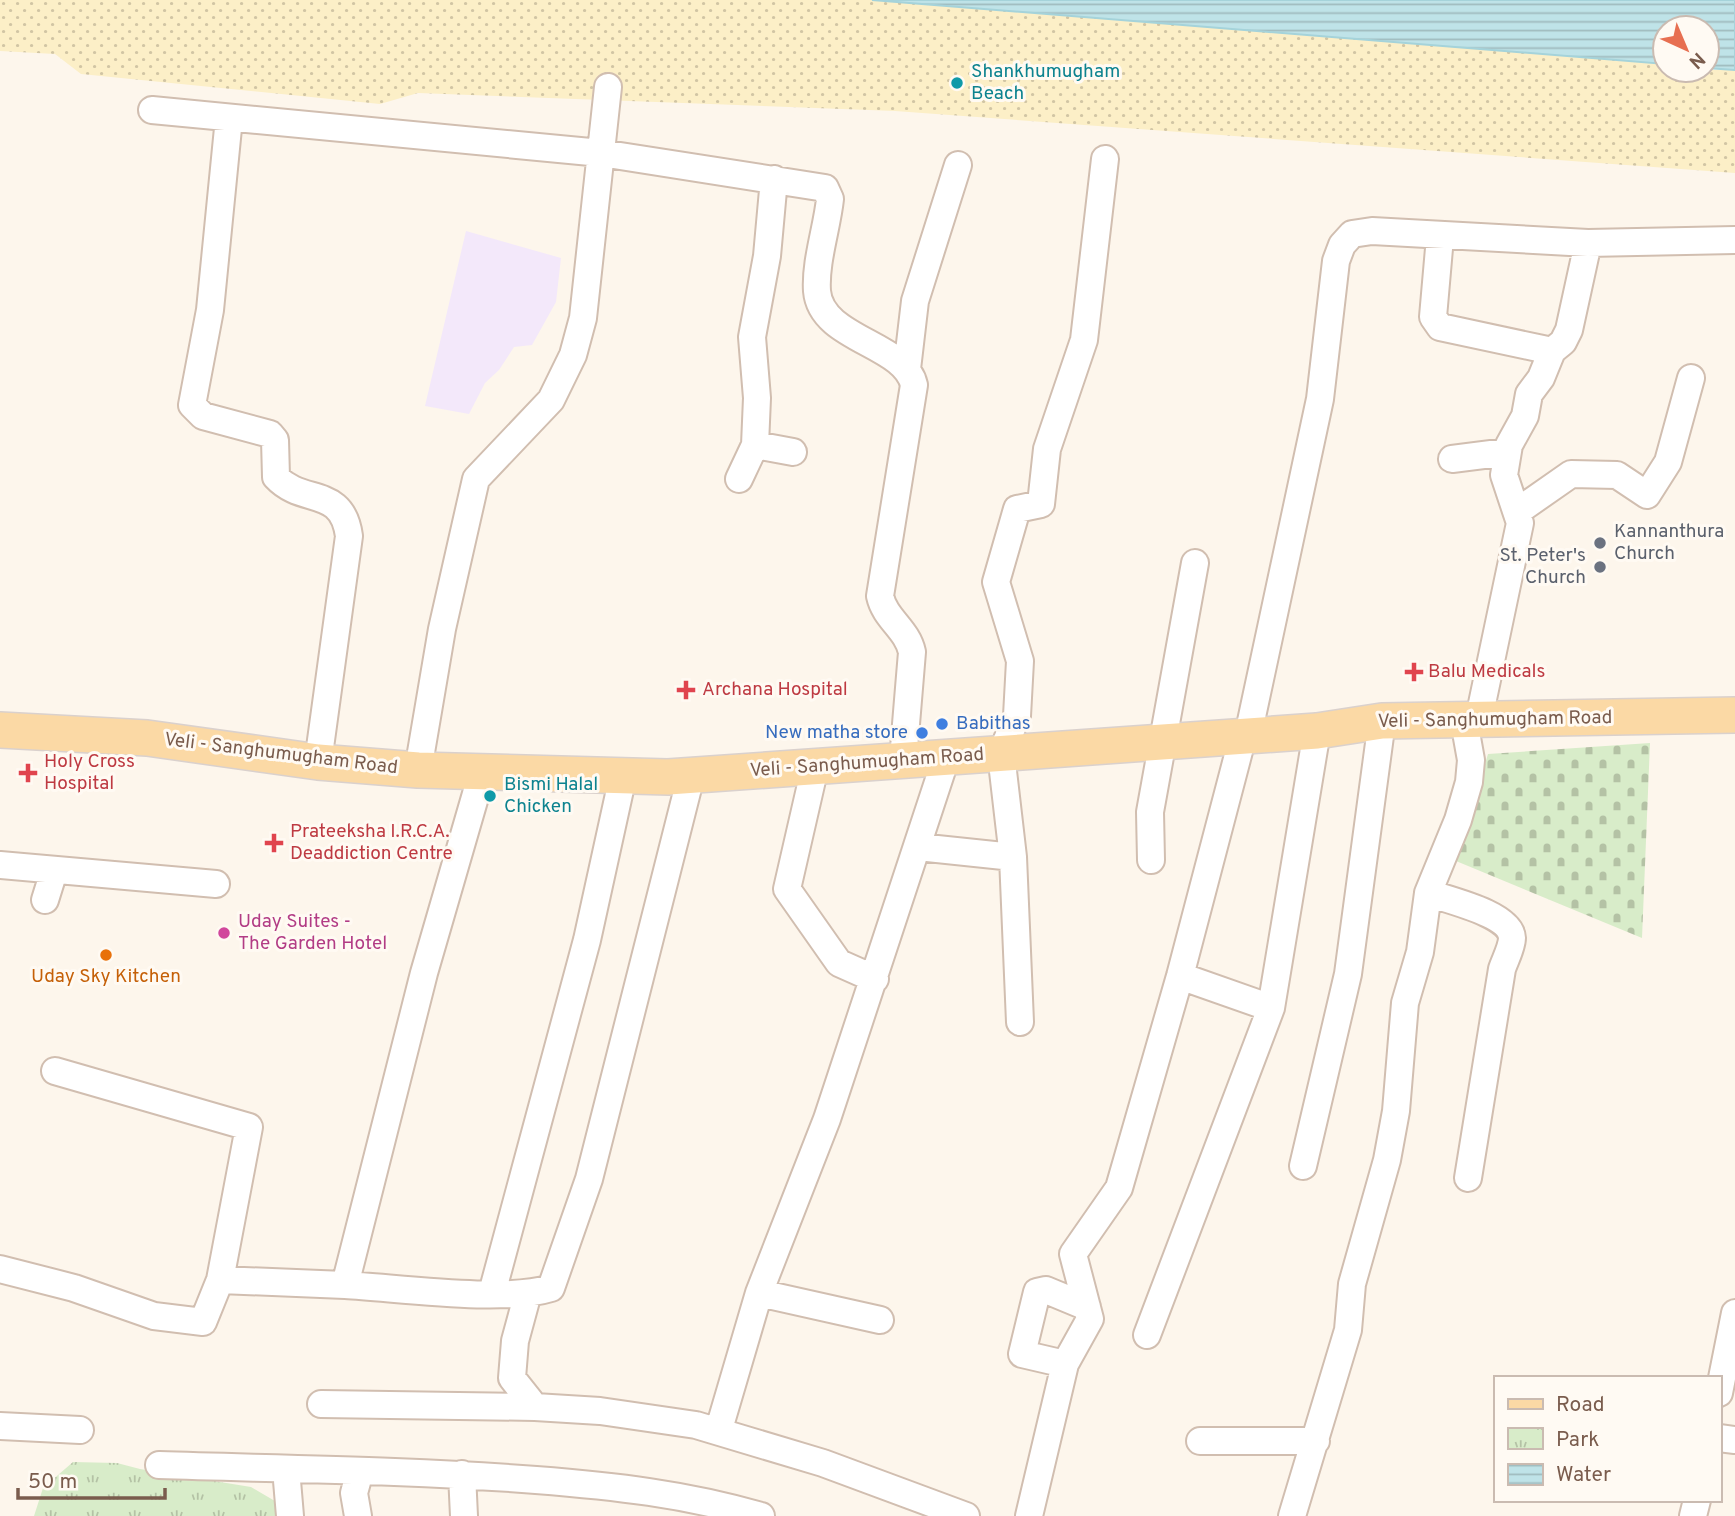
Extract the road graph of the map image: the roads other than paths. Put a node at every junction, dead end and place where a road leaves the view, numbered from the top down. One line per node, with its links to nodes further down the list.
1 (608, 87): 4 (street)
2 (152, 110): 3 (street)
3 (229, 118): 4 (street); 31 (street)
4 (601, 153): 7 (street); 33 (street)
5 (1105, 159): 28 (street)
6 (958, 165): 12 (street)
7 (774, 179): 12 (street); 14 (street)
8 (1440, 237): 10 (street); 11 (street); 26 (street)
9 (1735, 240): 10 (street)
10 (1588, 243): 11 (street)
11 (1552, 351): 16 (street)
12 (907, 369): 30 (street)
13 (1691, 378): 19 (street)
14 (755, 445): 15 (street); 18 (street)
15 (793, 452)
16 (1507, 452): 17 (street); 19 (street)
17 (1452, 459)
18 (739, 479)
19 (1518, 511): 22 (street)
20 (1195, 563): 27 (street)
21 (1735, 715): 22 (main road, Veli - Sanghumugham Road)
22 (1472, 719): 23 (main road, Veli - Sanghumugham Road); 43 (street)
23 (1382, 721): 25 (main road, Veli - Sanghumugham Road); 50 (street)
24 (0, 730): 31 (main road, Veli - Sanghumugham Road)
25 (1317, 731): 26 (main road, Veli - Sanghumugham Road); 47 (street)
26 (1243, 736): 27 (main road, Veli - Sanghumugham Road); 45 (street)
27 (1163, 741): 28 (main road, Veli - Sanghumugham Road); 39 (street)
28 (1001, 754): 29 (main road, Veli - Sanghumugham Road); 38 (street)
29 (946, 758): 30 (main road, Veli - Sanghumugham Road); 37 (street)
30 (903, 760): 32 (main road, Veli - Sanghumugham Road)
31 (318, 762): 33 (main road, Veli - Sanghumugham Road)
32 (815, 767): 36 (main road, Veli - Sanghumugham Road); 46 (street)
33 (418, 770): 34 (main road, Veli - Sanghumugham Road)
34 (481, 774): 35 (main road, Veli - Sanghumugham Road); 54 (street)
35 (623, 776): 36 (main road, Veli - Sanghumugham Road); 55 (street)
36 (691, 776): 56 (street)
37 (918, 847): 38 (street); 46 (street)
38 (1013, 858): 48 (street)
39 (1151, 860)
40 (0, 865): 41 (street)
41 (54, 871): 42 (street); 44 (street)
42 (216, 884)
43 (1428, 893): 51 (street); 70 (street)
44 (45, 901)
45 (1180, 976): 47 (street); 58 (street)
46 (875, 979): 57 (street)
47 (1271, 1009): 61 (street)
48 (1020, 1022)
49 (55, 1071): 53 (street)
50 (1303, 1166)
51 (1468, 1178)
52 (0, 1269): 53 (street)
53 (220, 1280): 54 (street)
54 (345, 1285): 55 (street)
55 (492, 1293): 56 (street)
56 (528, 1293): 65 (street)
57 (759, 1293): 60 (street); 67 (street)
58 (1087, 1307): 62 (street); 62 (street)
59 (1735, 1313): 63 (street)
60 (880, 1320)
61 (1147, 1335)
62 (1065, 1364): 80 (street)
63 (1721, 1384)
64 (320, 1404): 65 (street)
65 (535, 1407): 67 (street)
66 (0, 1426): 68 (street)
67 (719, 1429): 79 (street)
68 (80, 1430)
69 (1200, 1441): 70 (street)
70 (1317, 1441): 81 (street)
71 (159, 1465): 72 (street)
72 (286, 1469): 73 (street); 75 (street)
73 (360, 1471): 74 (street); 76 (street)
74 (462, 1474): 77 (street); 78 (street)
75 (290, 1516)
76 (358, 1516)
77 (464, 1516)
78 (761, 1516)
79 (967, 1516)
80 (1029, 1516)
81 (1292, 1516)

